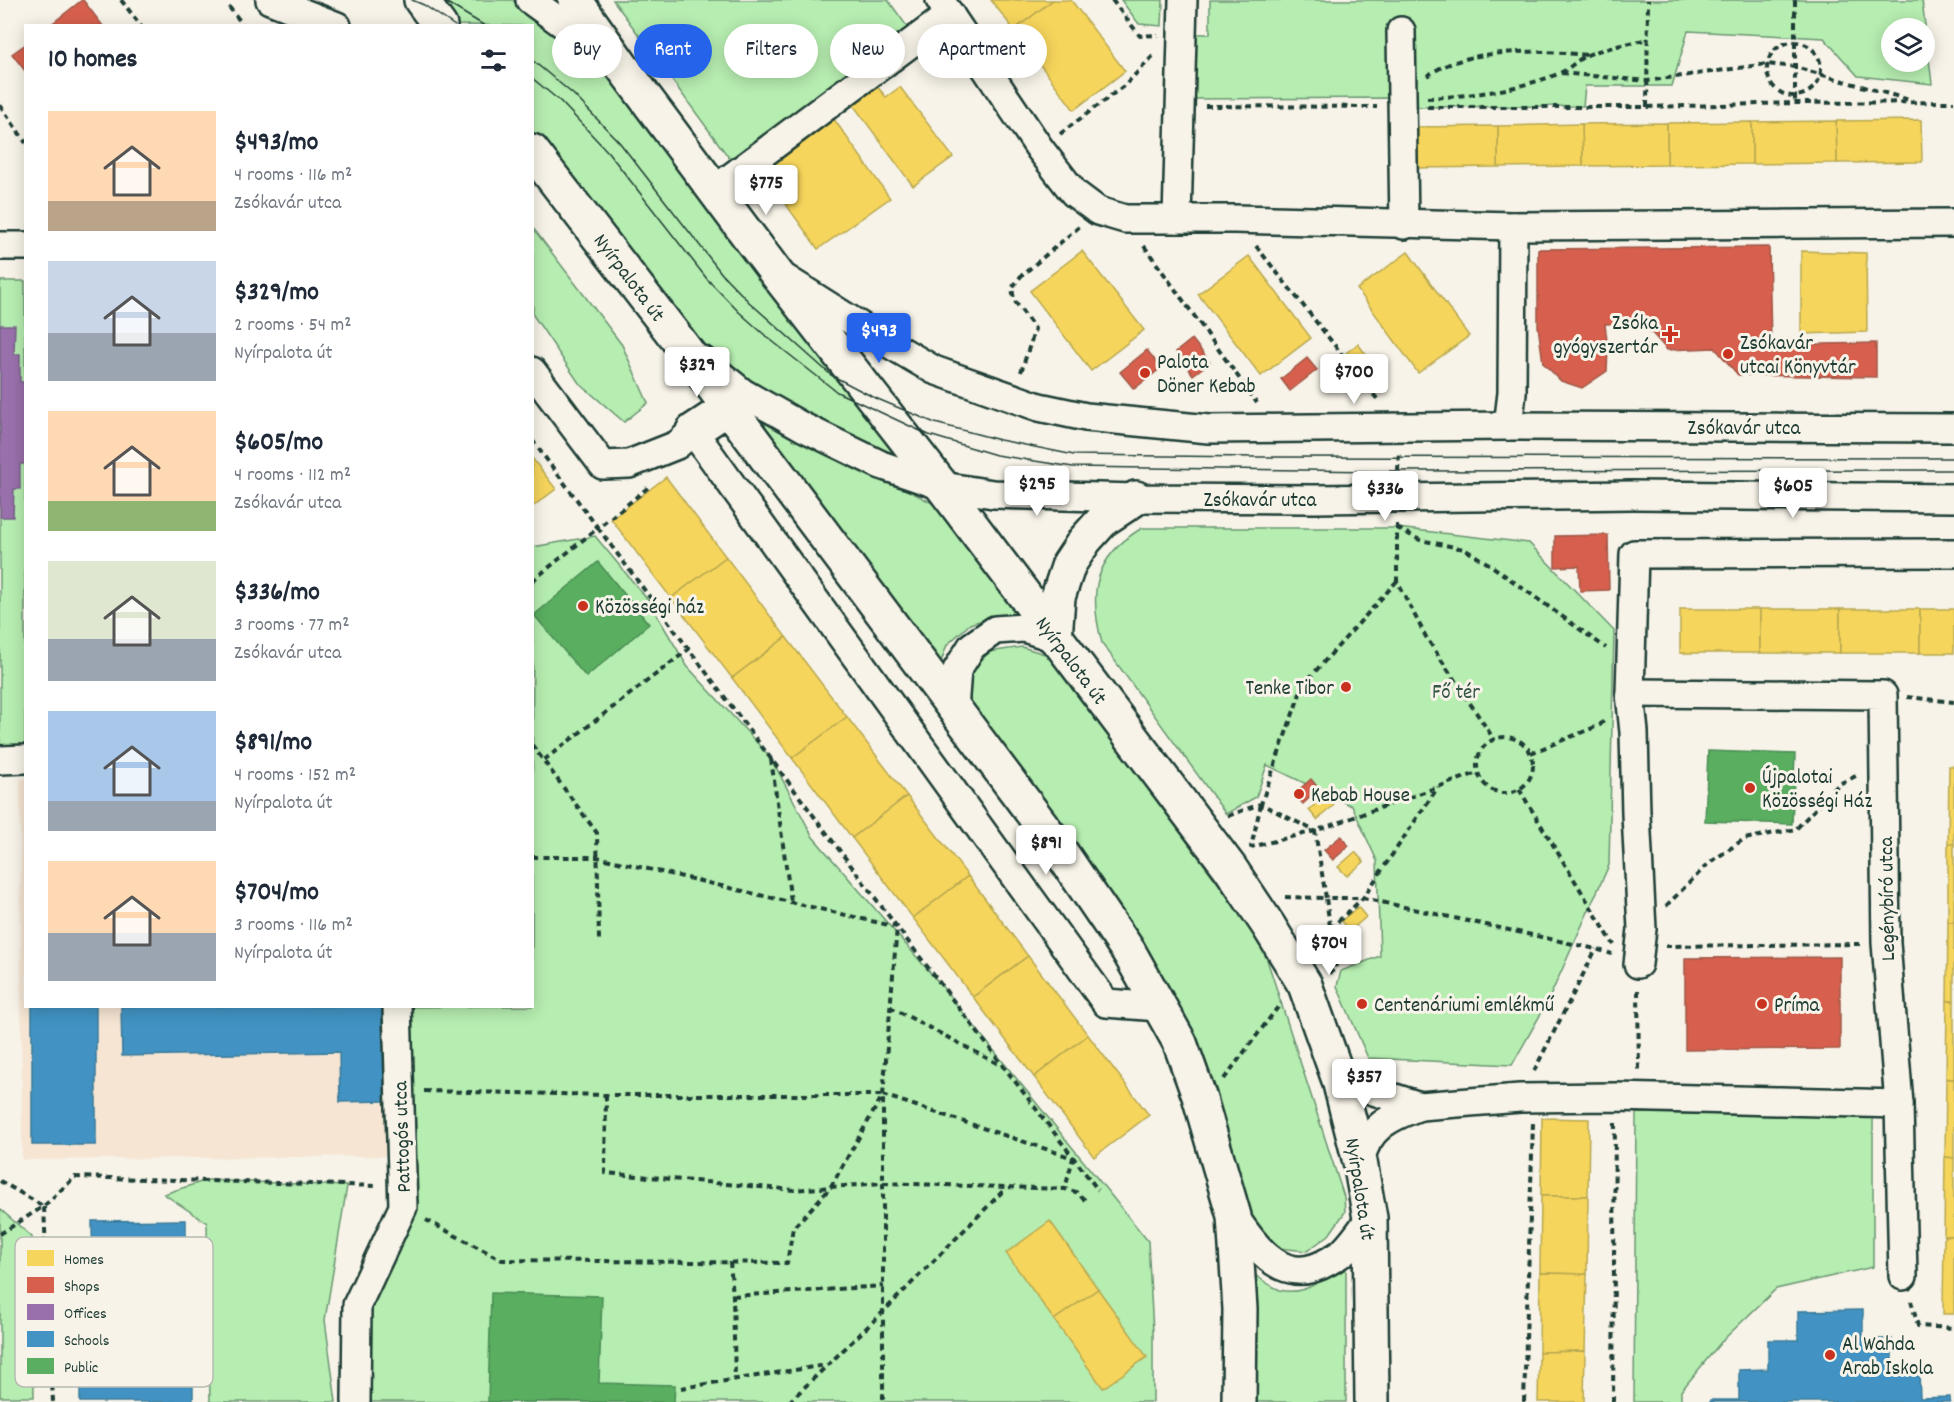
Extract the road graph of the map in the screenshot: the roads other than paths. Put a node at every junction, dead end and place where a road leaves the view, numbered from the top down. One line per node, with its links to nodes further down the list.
1 (270, 0): 7 (street)
2 (421, 0): 8 (main road)
3 (530, 0): 9 (street)
4 (575, 0): 10 (main road, Nyírpalota út)
5 (1184, 0): 15 (street)
6 (945, 7): 14 (street); 15 (street)
7 (332, 24)
8 (439, 24)
9 (563, 24)
10 (592, 24)
11 (1401, 31): 17 (street)
12 (622, 67): 14 (main road, Nyírpalota út)
13 (534, 154): 22 (main road, Nyírpalota út)
14 (714, 190): 21 (main road, Nyírpalota út)
15 (1177, 219): 17 (street)
16 (1954, 223): 18 (street)
17 (1404, 225): 18 (street)
18 (1513, 226): 25 (street)
19 (0, 246): 20 (street)
20 (24, 246)
21 (776, 273): 25 (street, Zsókavár utca); 28 (main road, Nyírpalota út)
22 (678, 340): 24 (main road, Nyírpalota út); 28 (street, Zsókavár utca)
23 (534, 373): 27 (street)
24 (728, 408): 27 (main road); 34 (main road, Nyírpalota út)
25 (1508, 426): 26 (street, Zsókavár utca)
26 (1954, 428)
27 (693, 431): 38 (street)
28 (942, 486): 29 (street, Zsókavár utca); 32 (main road, Nyírpalota út)
29 (1136, 498): 30 (street, Zsókavár utca); 32 (main road)
30 (1954, 498)
31 (1954, 553): 33 (street)
32 (1055, 638): 34 (street); 40 (main road, Nyírpalota út)
33 (1630, 693): 37 (street); 41 (street, Legénybíró utca)
34 (954, 709): 38 (main road, Nyírpalota út)
35 (24, 759): 36 (street)
36 (0, 760)
37 (1635, 949)
38 (1160, 1007): 44 (main road, Nyírpalota út)
39 (396, 1008): 47 (street, Pattogós utca)
40 (1339, 1080): 42 (street); 43 (main road, Nyírpalota út)
41 (1899, 1104): 42 (street); 46 (street, Legénybíró utca)
42 (1420, 1106): 43 (street)
43 (1360, 1162): 45 (main road, Nyírpalota út)
44 (1234, 1216): 45 (street); 48 (main road, Nyírpalota út)
45 (1370, 1218): 49 (main road, Nyírpalota út)
46 (1903, 1276)
47 (356, 1402)
48 (1239, 1402)
49 (1372, 1402)

